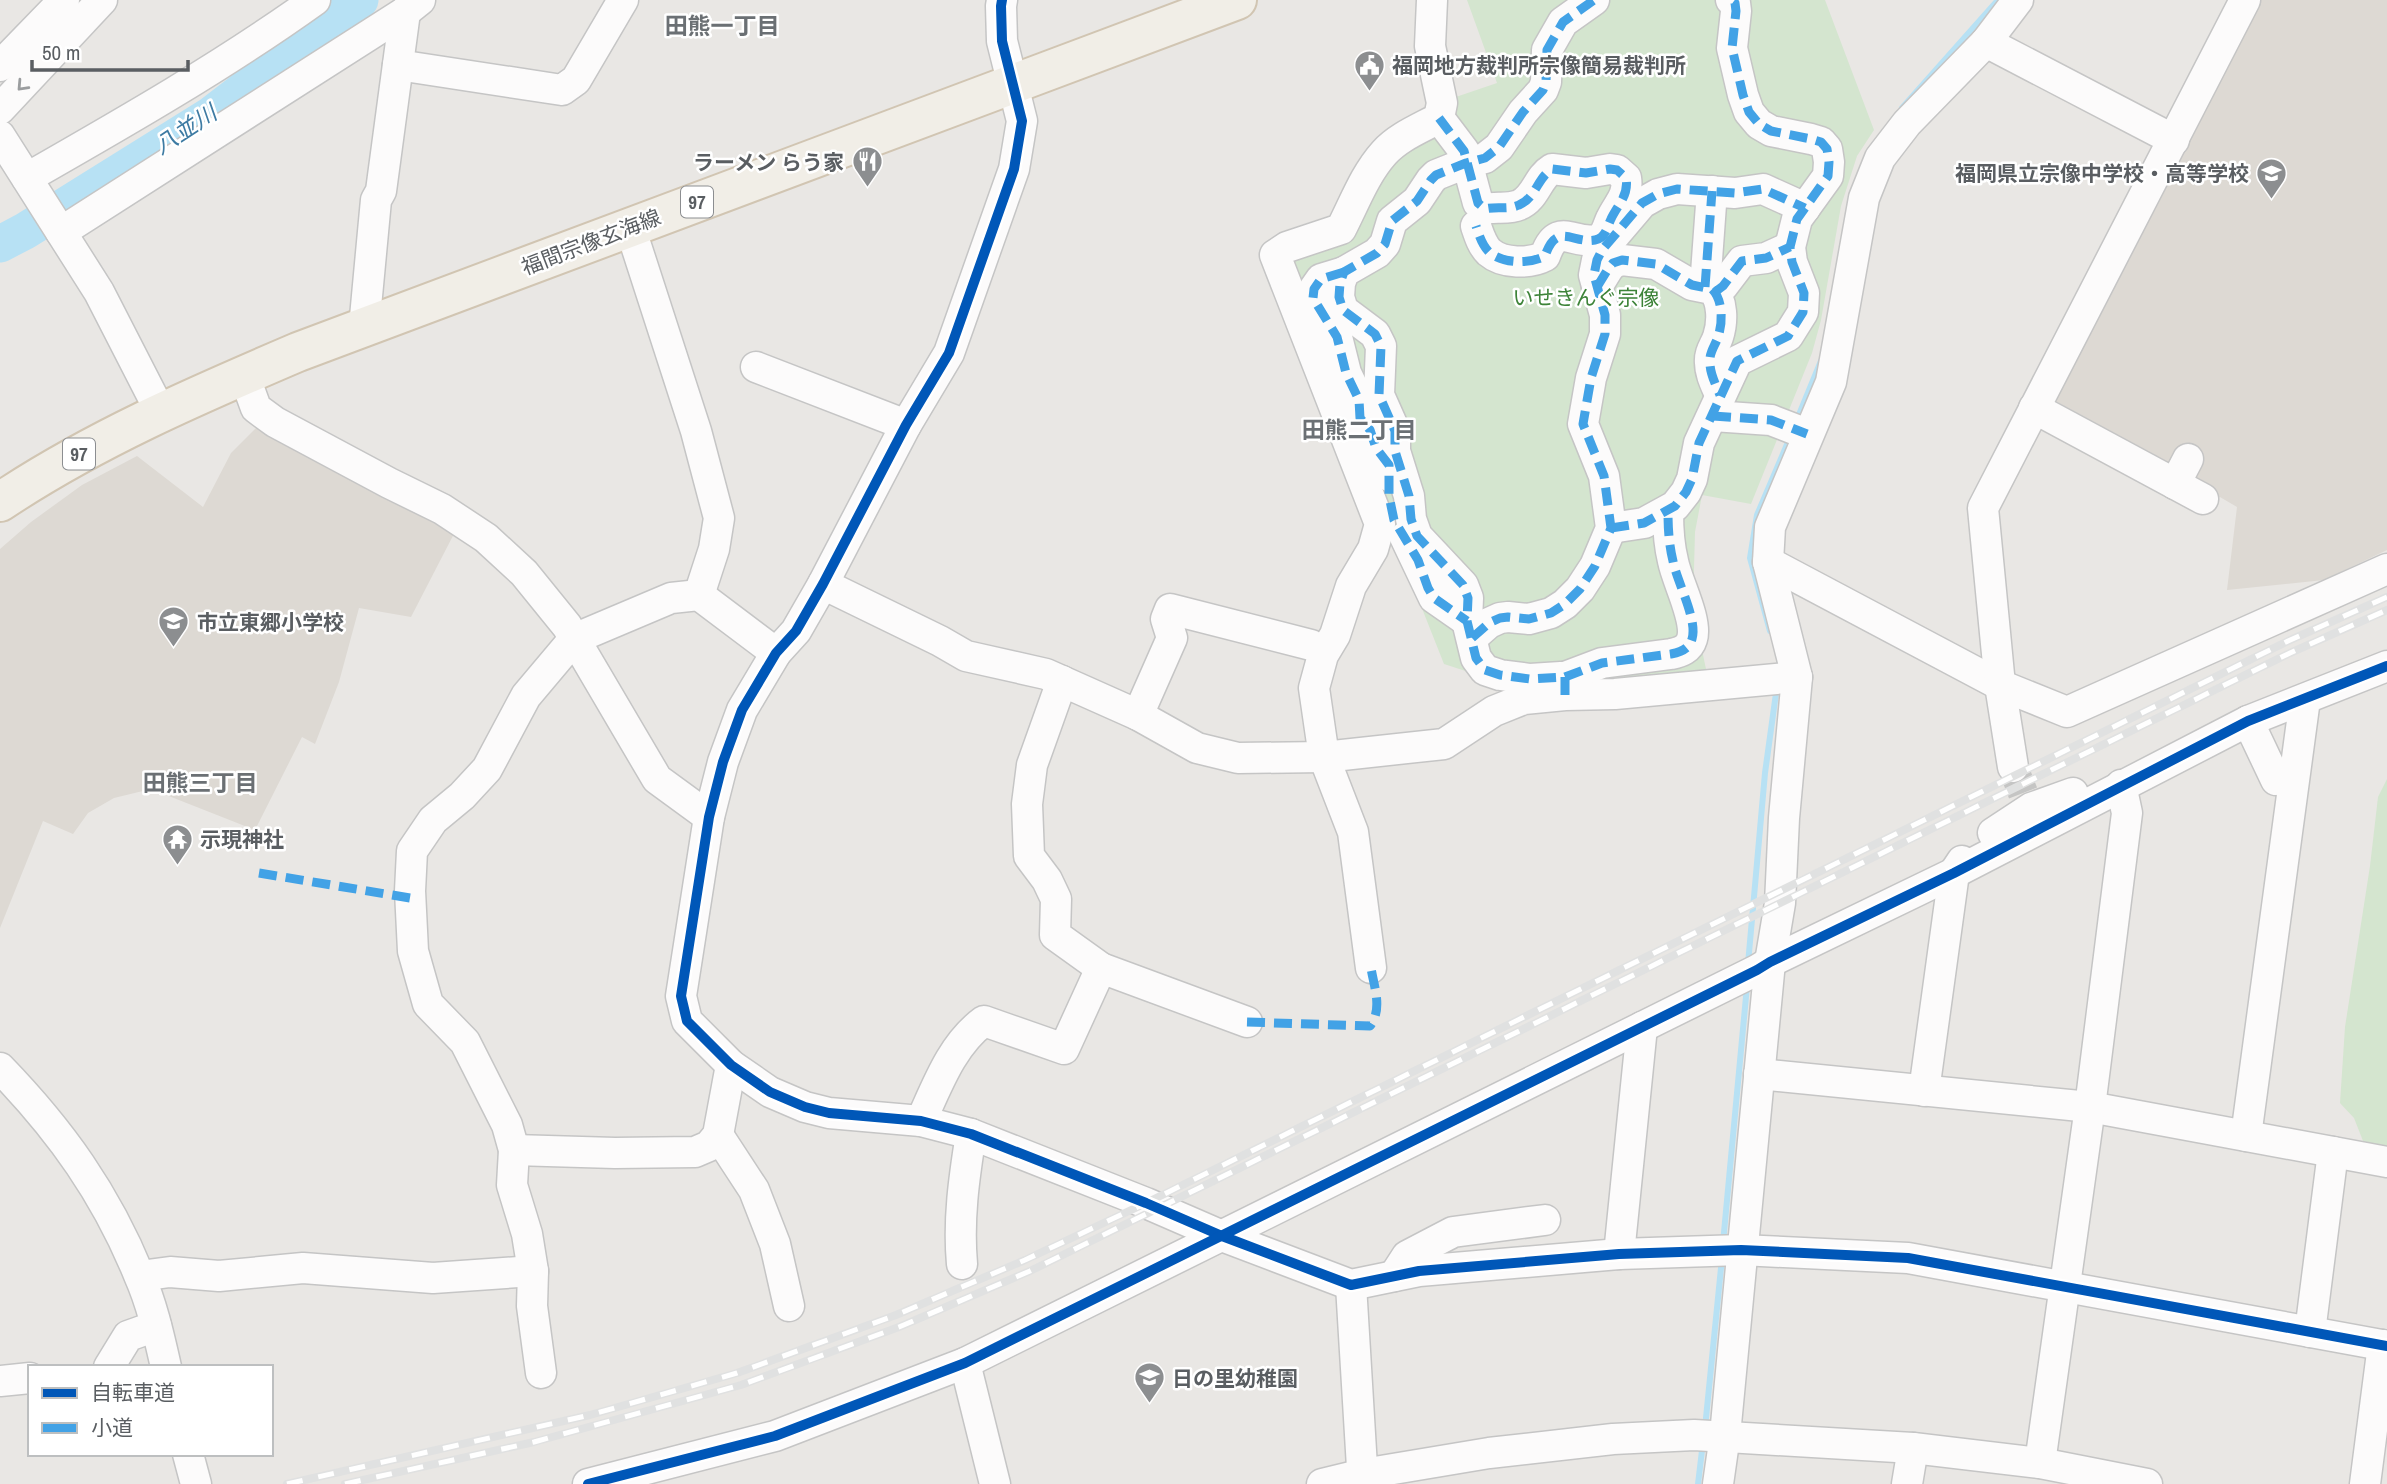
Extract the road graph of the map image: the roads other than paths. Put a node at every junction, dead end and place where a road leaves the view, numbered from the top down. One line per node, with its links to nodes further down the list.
1 (64, 0): 15 (street)
2 (102, 0): 17 (street, one-way to 17)
3 (315, 0): 22 (street)
4 (623, 0): 14 (street)
5 (1002, 0): 16 (street)
6 (1237, 0): 16 (main road, 福間宗像玄海線 / 97)
7 (1432, 0): 18 (street)
8 (1594, 0): 21 (street)
9 (1731, 0): 24 (street)
10 (2018, 0): 13 (street)
11 (2245, 0): 20 (street)
12 (413, 6): 14 (street); 26 (street)
13 (1986, 42): 20 (street); 39 (street)
14 (398, 65): 32 (street)
15 (0, 66)
16 (1014, 84): 27 (main road, 福間宗像玄海線 / 97); 38 (street)
17 (0, 109)
18 (1439, 117): 21 (street); 61 (street)
19 (0, 136): 22 (street)
20 (2175, 141): 36 (street)
21 (1466, 163): 25 (street); 29 (street)
22 (30, 182): 26 (street)
23 (1712, 191): 24 (street); 30 (street); 31 (street)
24 (1805, 208): 28 (street)
25 (1476, 226)
26 (57, 227): 37 (street)
27 (630, 227): 32 (main road, 福間宗像玄海線 / 97); 48 (street)
28 (1790, 247): 31 (street); 35 (street)
29 (1344, 272): 40 (street); 40 (street)
30 (1597, 287): 31 (street); 44 (street)
31 (1710, 289): 35 (street)
32 (364, 328): 34 (main road, 福間宗像玄海線 / 97)
33 (756, 367): 38 (street)
34 (244, 375): 37 (main road, 福間宗像玄海線 / 97); 50 (street)
35 (1716, 406): 39 (street); 43 (street)
36 (2034, 408): 41 (street); 56 (street)
37 (160, 411): 42 (main road, 福間宗像玄海線 / 97)
38 (905, 425): 47 (street)
39 (1807, 434): 45 (street)
40 (1393, 459): 49 (street)
41 (2203, 499)
42 (0, 502)
43 (1668, 512): 44 (street); 57 (street)
44 (1611, 528): 49 (street)
45 (1768, 562): 54 (street); 56 (street)
46 (2387, 569): 56 (street)
47 (823, 584): 52 (street); 55 (street)
48 (699, 595): 50 (street); 52 (street)
49 (1469, 629): 57 (street)
50 (574, 639): 65 (street); 81 (street)
51 (1311, 645): 59 (street)
52 (776, 653): 65 (street)
53 (2387, 666): 58 (street)
54 (1797, 677): 57 (street); 69 (street)
55 (1062, 681): 59 (street); 67 (street)
56 (2000, 685): 64 (street)
57 (1565, 686): 61 (street)
58 (2305, 699): 60 (street); 80 (street)
59 (1138, 715): 61 (street)
60 (2248, 721): 62 (street); 63 (street)
61 (1324, 757): 68 (street)
62 (2276, 780)
63 (2121, 785): 64 (street); 66 (street); 76 (street)
64 (2022, 789): 66 (street)
65 (709, 817): 72 (street)
66 (1954, 873): 69 (street); 75 (street)
67 (1101, 968): 70 (street); 77 (street)
68 (1371, 968)
69 (1755, 970): 71 (street); 74 (street)
70 (1247, 1022)
71 (1642, 1027): 85 (street); 87 (street)
72 (731, 1065): 77 (street); 79 (street)
73 (0, 1068): 90 (street)
74 (1759, 1074): 75 (street); 86 (street)
75 (1924, 1091): 76 (street)
76 (2090, 1107): 80 (street); 93 (street)
77 (921, 1121): 78 (street)
78 (971, 1134): 85 (street); 88 (street)
79 (718, 1135): 81 (street); 94 (street)
80 (2246, 1136): 82 (street)
81 (514, 1150): 89 (street)
82 (2333, 1152): 83 (street); 96 (street)
83 (2387, 1161)
84 (1545, 1220): 91 (street)
85 (1222, 1236): 92 (street); 98 (street)
86 (1730, 1250): 87 (street); 93 (street); 104 (street)
87 (1619, 1254): 91 (street)
88 (962, 1265)
89 (533, 1271): 90 (street); 101 (street)
90 (140, 1276): 95 (street)
91 (1394, 1276): 92 (street)
92 (1351, 1285): 108 (street)
93 (2065, 1287): 96 (street); 107 (street)
94 (789, 1306)
95 (156, 1326): 99 (street); 100 (street)
96 (2310, 1332): 97 (street)
97 (2385, 1345): 116 (street)
98 (965, 1363): 110 (street); 111 (street)
99 (110, 1365)
100 (166, 1365)
101 (541, 1373)
102 (28, 1378): 103 (street)
103 (0, 1381)
104 (1713, 1435): 105 (street); 108 (street); 113 (street)
105 (1913, 1448): 107 (street); 114 (street)
106 (188, 1456): 109 (street)
107 (2040, 1463): 115 (street)
108 (1363, 1479): 112 (street)
109 (195, 1484)
110 (588, 1484)
111 (995, 1484)
112 (1322, 1484)
113 (1718, 1484)
114 (1907, 1484)
115 (2147, 1484)
116 (2365, 1484)

